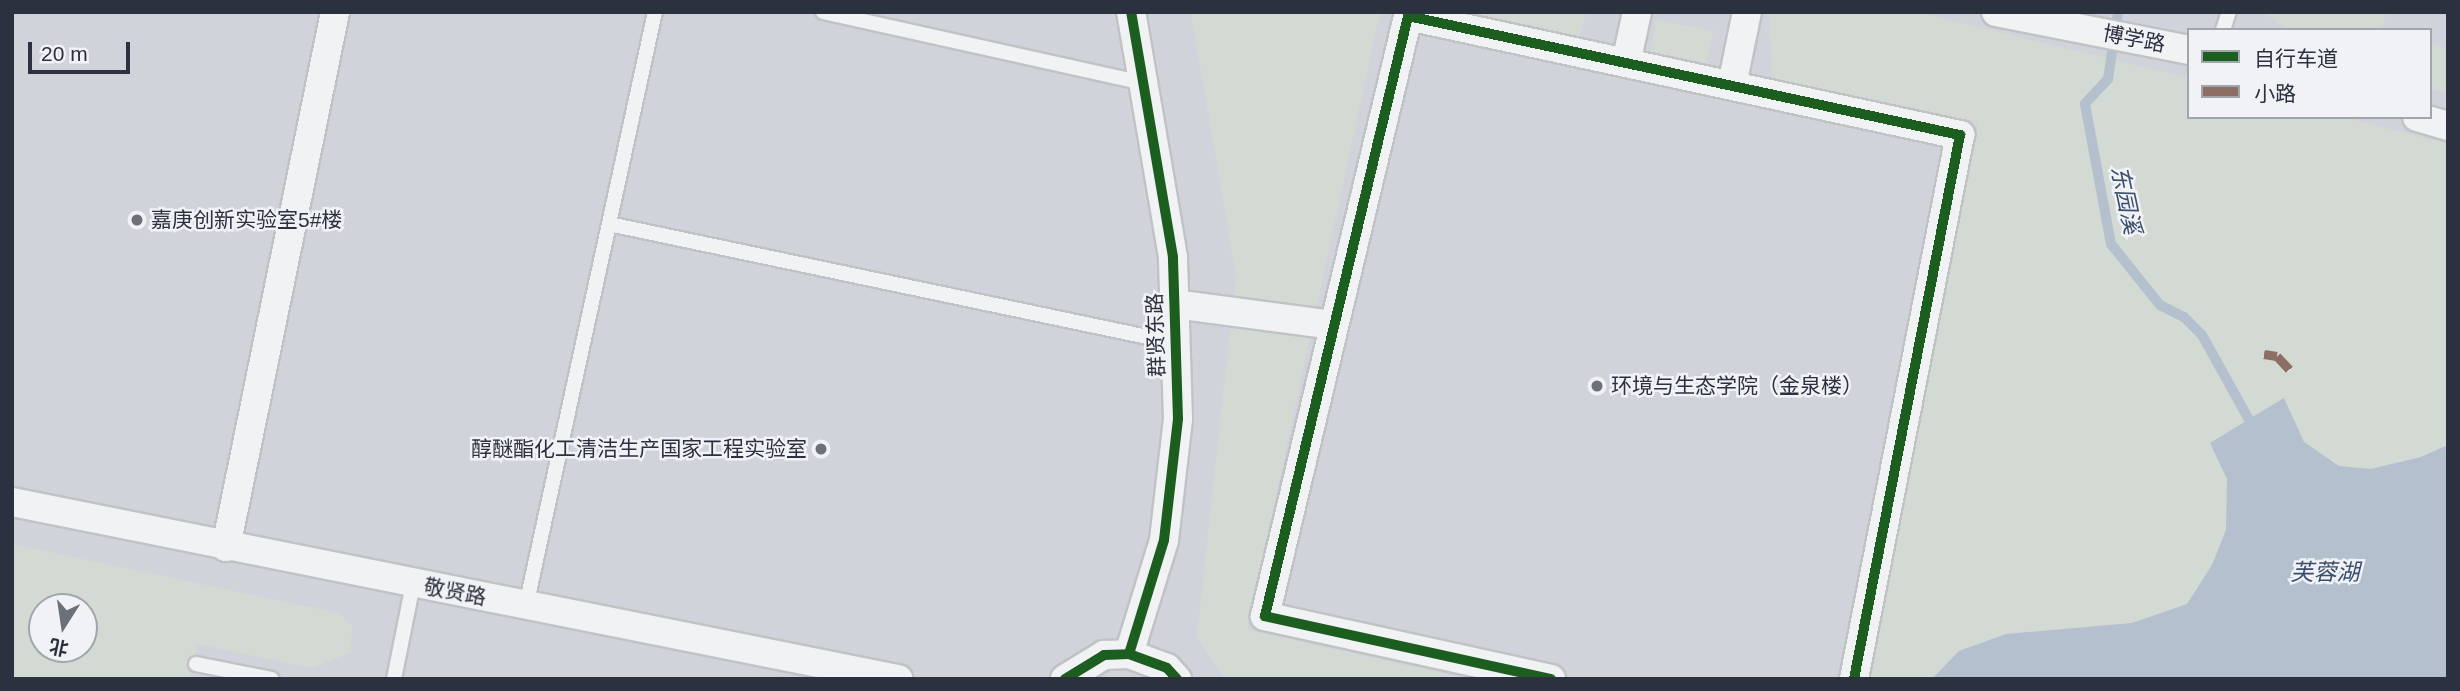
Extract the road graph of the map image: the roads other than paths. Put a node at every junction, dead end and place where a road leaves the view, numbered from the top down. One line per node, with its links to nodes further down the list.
1 (335, 12): 19 (street)
2 (655, 12): 14 (lane)
3 (823, 12): 10 (lane)
4 (1131, 12): 10 (street, 群贤东路)
5 (1637, 12): 9 (street)
6 (1747, 12): 11 (street)
7 (1996, 12): 8 (street, 博学路)
8 (2176, 48)
9 (1626, 63): 11 (street); 16 (street)
10 (1143, 83): 15 (street, 群贤东路)
11 (1732, 85): 30 (street)
12 (2424, 119): 13 (street)
13 (2448, 126)
14 (608, 224): 17 (lane); 21 (lane)
15 (1174, 304): 16 (street); 17 (street, 群贤东路)
16 (1334, 325): 29 (street)
17 (1176, 343): 22 (street, 群贤东路)
18 (12, 502): 19 (street, 敬贤路)
19 (226, 547): 20 (street, 敬贤路)
20 (413, 584): 21 (street, 敬贤路); 25 (lane)
21 (526, 606): 26 (street, 敬贤路)
22 (1129, 653): 27 (street); 28 (street)
23 (196, 664): 24 (lane)
24 (272, 679)
25 (394, 679)
26 (898, 679)
27 (1065, 679)
28 (1177, 679)
29 (1551, 679)
30 (1854, 679)

